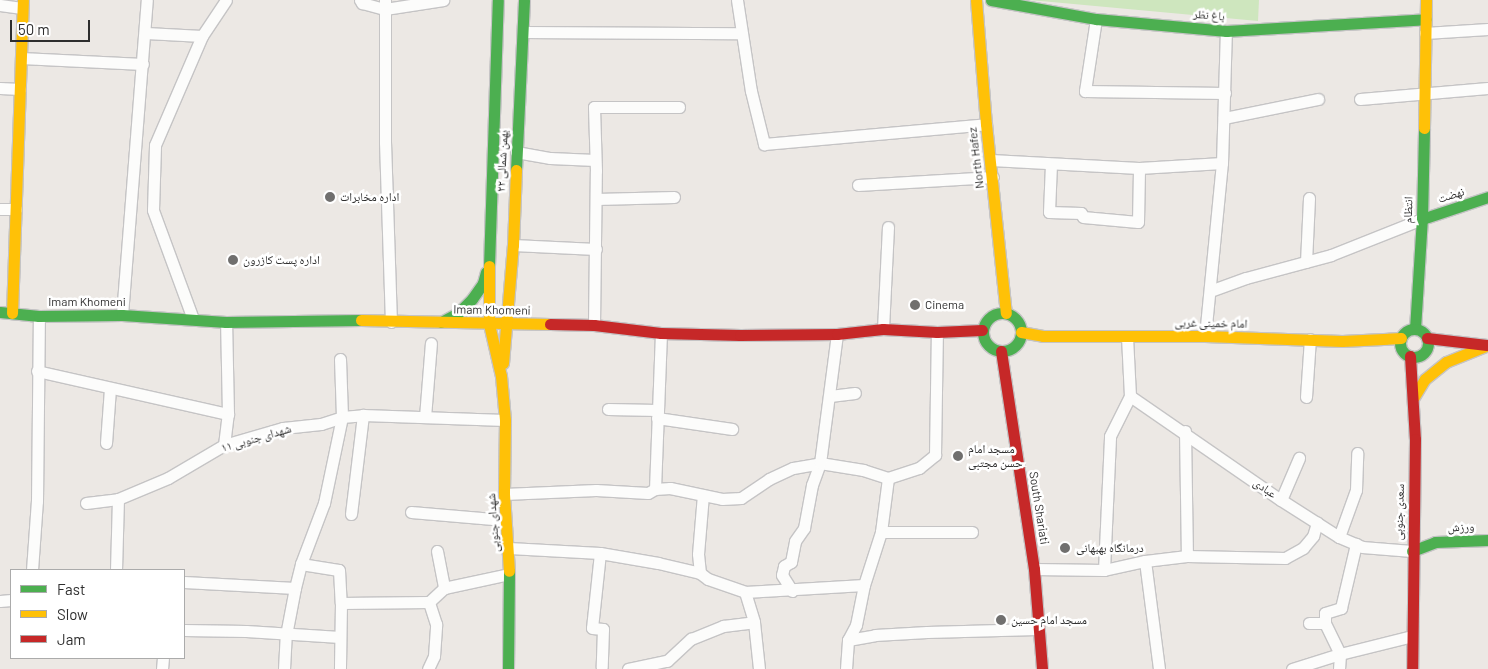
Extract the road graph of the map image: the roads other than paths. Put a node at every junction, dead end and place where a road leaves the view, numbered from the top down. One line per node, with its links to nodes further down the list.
1 (147, 0): 19 (street)
2 (226, 0): 22 (street)
3 (360, 0): 12 (street)
4 (443, 0): 12 (street)
5 (498, 0): 54 (main road, ۲۲ بهمن شمالی)
6 (524, 0): 18 (main road, ۲۲ بهمن شمالی)
7 (737, 0): 20 (street)
8 (976, 0): 34 (main road, North Hafez)
9 (991, 0): 14 (main road, باغ نظر)
10 (1426, 0): 15 (main road, انتظام)
11 (23, 4): 13 (street); 23 (main road)
12 (385, 4): 62 (street)
13 (0, 5)
14 (1096, 19): 17 (main road, باغ نظر); 29 (street)
15 (1426, 19): 17 (main road, باغ نظر); 21 (main road, انتظام)
16 (1488, 29): 21 (street)
17 (1226, 31): 29 (street)
18 (523, 32): 20 (street); 35 (main road, ۲۲ بهمن شمالی)
19 (146, 33): 22 (street); 24 (street)
20 (741, 33): 34 (street)
21 (1426, 33): 28 (main road, انتظام)
22 (202, 36): 60 (street)
23 (21, 58): 24 (street); 27 (main road)
24 (143, 64): 59 (street)
25 (0, 88): 27 (street)
26 (1488, 88): 28 (street)
27 (20, 89): 48 (main road)
28 (1425, 92): 31 (street); 49 (main road, انتظام)
29 (1224, 93): 33 (street)
30 (1318, 98): 33 (street)
31 (1360, 99)
32 (679, 107): 36 (street)
33 (1224, 118): 38 (street)
34 (986, 124): 37 (main road, North Hafez)
35 (516, 152): 36 (street); 51 (main road, ۲۲ بهمن شمالی)
36 (596, 160): 46 (street)
37 (991, 160): 39 (street); 41 (main road, North Hafez)
38 (1222, 163): 40 (street); 55 (street)
39 (1051, 164): 40 (street); 40 (street)
40 (1139, 168)
41 (993, 177): 42 (street); 57 (main road, North Hafez)
42 (858, 185)
43 (674, 197): 46 (street)
44 (1488, 197): 49 (main road, نهضت)
45 (1309, 198): 53 (street)
46 (596, 199): 52 (street)
47 (0, 209): 48 (street)
48 (16, 209): 56 (main road)
49 (1422, 219): 53 (street); 68 (main road, انتظام)
50 (888, 227): 67 (street)
51 (513, 245): 52 (street); 65 (main road, ۲۲ بهمن شمالی)
52 (596, 249): 66 (street)
53 (1306, 262): 55 (street)
54 (489, 264): 63 (main road); 64 (main road, ۲۲ بهمن شمالی)
55 (1210, 291): 75 (street)
56 (6, 312): 58 (main road, Imam Khomeni)
57 (1006, 313): 69 (main road); 71 (main road)
58 (39, 316): 59 (main road, Imam Khomeni); 84 (street)
59 (122, 316): 60 (main road, Imam Khomeni)
60 (193, 319): 61 (main road, Imam Khomeni)
61 (226, 322): 62 (main road, Imam Khomeni); 93 (street)
62 (390, 322): 63 (main road, Imam Khomeni)
63 (440, 323): 64 (main road, Imam Khomeni)
64 (489, 324): 65 (main road, Imam Khomeni); 85 (main road, شهدای جنوبی)
65 (506, 324): 66 (main road, Imam Khomeni); 85 (main road, شهدای جنوبی)
66 (594, 325): 72 (main road, Imam Khomeni)
67 (883, 329): 70 (main road, Imam Khomeni); 73 (main road, Imam Khomeni)
68 (1415, 329): 76 (main road); 77 (main road)
69 (982, 330): 70 (main road, Imam Khomeni); 81 (main road)
70 (938, 332): 106 (street)
71 (1021, 332): 74 (main road, امام خمینی غربی); 81 (main road)
72 (661, 333): 73 (main road, Imam Khomeni); 95 (street)
73 (837, 334): 88 (street)
74 (1127, 336): 75 (main road, امام خمینی غربی); 89 (street)
75 (1206, 336): 78 (main road, امام خمینی غربی)
76 (1401, 338): 78 (main road, امام خمینی غربی); 82 (main road)
77 (1427, 338): 80 (main road); 82 (main road)
78 (1310, 339): 90 (street)
79 (431, 343): 97 (street)
80 (1488, 345): 91 (main road)
81 (1002, 351): 133 (main road, South Shariati)
82 (1410, 356): 91 (main road, سعدی جنوبی)
83 (340, 359): 96 (street)
84 (37, 371): 86 (street); 131 (street)
85 (502, 376): 98 (main road, شهدای جنوبی)
86 (110, 388): 93 (street); 101 (street)
87 (855, 393): 88 (street)
88 (830, 396): 105 (street)
89 (1130, 396): 100 (street, عبادی); 134 (street)
90 (1306, 397)
91 (1414, 397): 115 (main road, سعدی جنوبی)
92 (608, 409): 95 (street)
93 (228, 414): 102 (street)
94 (363, 414): 96 (street, ۱۱ شهدای جنوبی); 97 (street, ۱۱ شهدای جنوبی); 114 (street)
95 (657, 414): 99 (street); 107 (street)
96 (342, 416): 102 (street, ۱۱ شهدای جنوبی); 130 (street)
97 (425, 417): 98 (street, ۱۱ شهدای جنوبی)
98 (505, 420): 108 (main road, شهدای جنوبی)
99 (732, 429)
100 (1185, 431): 111 (street, عبادی); 128 (street)
101 (106, 443)
102 (224, 445): 110 (street, ۱۱ شهدای جنوبی)
103 (1357, 453): 120 (street)
104 (1299, 458): 111 (street)
105 (820, 463): 106 (street); 109 (street); 141 (street)
106 (888, 478): 118 (street)
107 (655, 489): 108 (street); 109 (street)
108 (504, 494): 116 (main road, شهدای جنوبی)
109 (703, 495): 135 (street)
110 (118, 499): 112 (street, ۱۱ شهدای جنوبی); 132 (street)
111 (1281, 500): 117 (street, عبادی)
112 (86, 503)
113 (411, 512): 116 (street)
114 (351, 514)
115 (1414, 518): 122 (main road, ورزش); 126 (main road, سعدی جنوبی)
116 (506, 520): 124 (main road, شهدای جنوبی)
117 (1317, 523): 120 (street, عبادی); 128 (street)
118 (881, 532): 119 (street); 138 (street)
119 (972, 532)
120 (1339, 537): 123 (street, عبادی)
121 (1488, 540): 122 (main road, ورزش)
122 (1435, 542): 126 (main road, ورزش)
123 (1356, 544): 126 (street, عبادی); 147 (street)
124 (510, 548): 127 (street); 136 (main road, شهدای جنوبی)
125 (437, 551): 140 (street)
126 (1412, 552): 151 (main road, سعدی جنوبی)
127 (600, 553): 135 (street); 155 (street)
128 (1187, 556): 129 (street)
129 (1145, 561): 134 (street); 164 (street)
130 (301, 564): 139 (street); 144 (street)
131 (32, 569)
132 (116, 569)
133 (1034, 569): 134 (street); 148 (main road, South Shariati)
134 (1104, 570)
135 (700, 573): 142 (street)
136 (509, 574): 140 (street); 159 (main road, شهدای جنوبی)
137 (185, 582): 139 (street)
138 (864, 585): 141 (street); 153 (street)
139 (295, 588): 150 (street)
140 (444, 588): 143 (street)
141 (792, 591): 142 (street)
142 (745, 592): 145 (street)
143 (429, 602): 144 (street); 158 (street)
144 (341, 603): 152 (street)
145 (754, 622): 160 (street); 161 (street)
146 (1309, 623): 147 (street)
147 (1325, 623): 154 (street)
148 (1037, 629): 153 (street); 163 (main road, South Shariati)
149 (185, 630): 150 (street)
150 (286, 635): 152 (street); 156 (street)
151 (1412, 636): 154 (street); 167 (main road, سعدی جنوبی)
152 (340, 637): 157 (street)
153 (848, 640): 162 (street)
154 (1340, 654): 165 (street); 166 (street)
155 (602, 668)
156 (284, 669)
157 (340, 669)
158 (428, 669)
159 (508, 669)
160 (628, 669)
161 (759, 669)
162 (846, 669)
163 (1042, 669)
164 (1159, 669)
165 (1292, 669)
166 (1339, 669)
167 (1412, 669)

